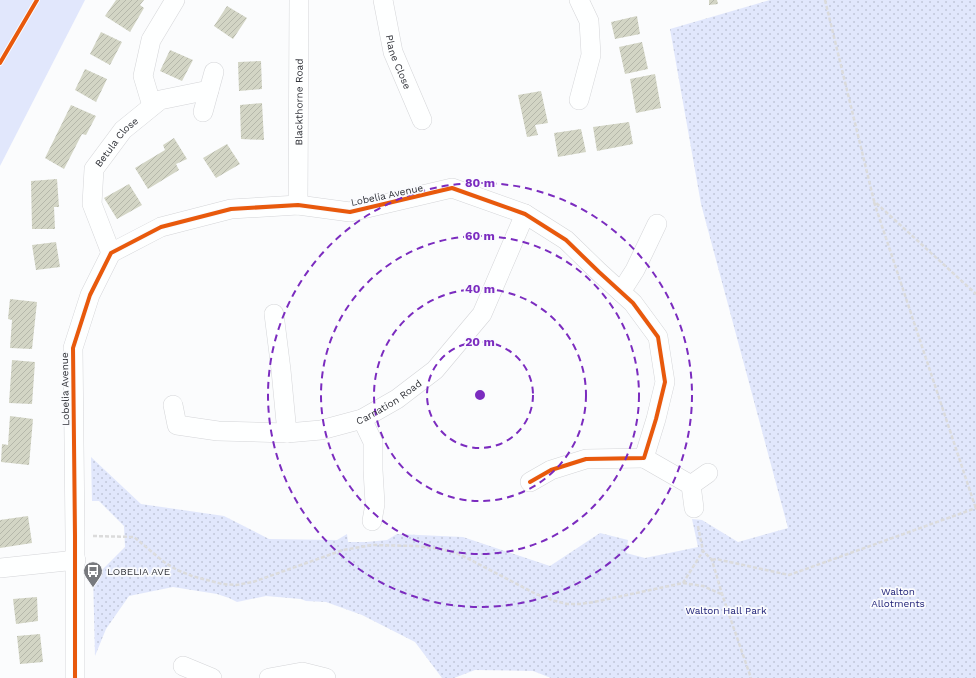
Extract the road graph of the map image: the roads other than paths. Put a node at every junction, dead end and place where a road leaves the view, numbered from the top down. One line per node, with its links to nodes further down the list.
1 (175, 0): 8 (street)
2 (299, 0): 11 (street, Blackthorne Road)
3 (383, 0): 10 (street, Plane Close)
4 (579, 0): 7 (street)
5 (214, 72): 6 (street)
6 (209, 90): 8 (street, Betula Close); 9 (street)
7 (580, 100)
8 (152, 106): 14 (street, Betula Close)
9 (202, 112)
10 (422, 120)
11 (298, 205): 12 (street, Lobelia Avenue); 14 (street, Lobelia Avenue)
12 (525, 214): 15 (street, Lobelia Avenue); 18 (street, Carnation Road)
13 (657, 224): 15 (street)
14 (111, 253): 26 (street, Lobelia Avenue)
15 (621, 292): 20 (street, Lobelia Avenue)
16 (274, 314): 19 (street)
17 (173, 405): 19 (street, Carnation Road)
18 (362, 419): 19 (street, Carnation Road); 25 (street)
19 (286, 433)
20 (644, 458): 22 (street); 23 (street)
21 (708, 473): 23 (street)
22 (530, 482)
23 (691, 485): 24 (street)
24 (694, 508)
25 (372, 521)
26 (76, 560): 27 (street); 29 (street, Lobelia Avenue)
27 (0, 568)
28 (183, 666): 30 (street)
29 (75, 678)
30 (212, 678)
31 (269, 678): 32 (street)
32 (326, 678)

